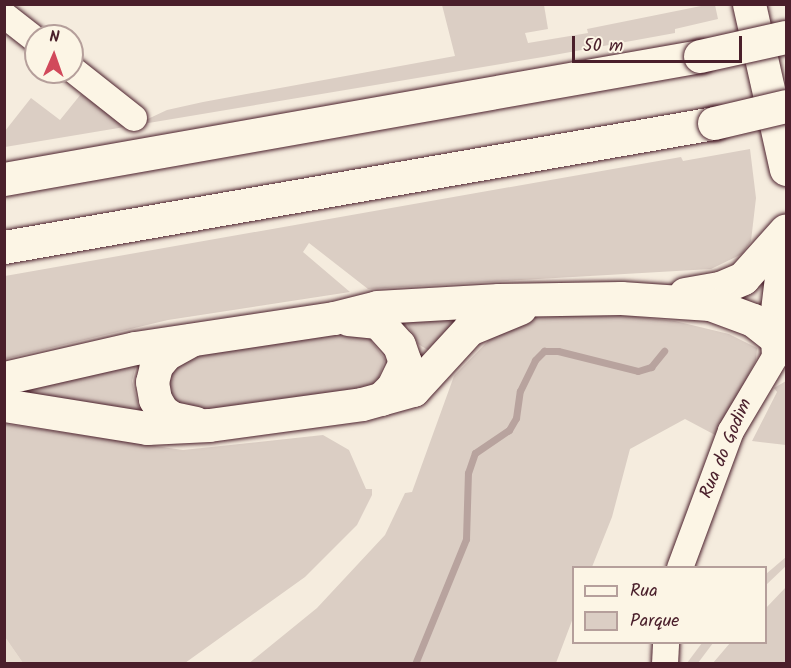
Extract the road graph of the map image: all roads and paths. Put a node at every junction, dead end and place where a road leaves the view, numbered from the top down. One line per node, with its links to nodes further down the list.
1 (753, 8): 8 (main road)
2 (4, 15): 3 (street)
3 (24, 31)
4 (786, 37): 9 (main road, bridge)
5 (84, 78): 7 (street)
6 (786, 106): 12 (main road, bridge)
7 (134, 118)
8 (786, 169)
9 (4, 178)
10 (786, 230): 13 (main road)
11 (786, 236): 17 (main road)
12 (4, 247)
13 (653, 299): 14 (main road); 17 (main road)
14 (545, 302): 15 (main road); 19 (main road)
15 (334, 318): 16 (main road); 19 (main road)
16 (196, 337): 18 (main road); 21 (main road)
17 (780, 340): 22 (street, Rua do Godim)
18 (4, 378)
19 (381, 399): 21 (main road)
20 (4, 405): 21 (main road)
21 (209, 425)
22 (680, 566)
23 (666, 644): 24 (street)
24 (665, 663)

